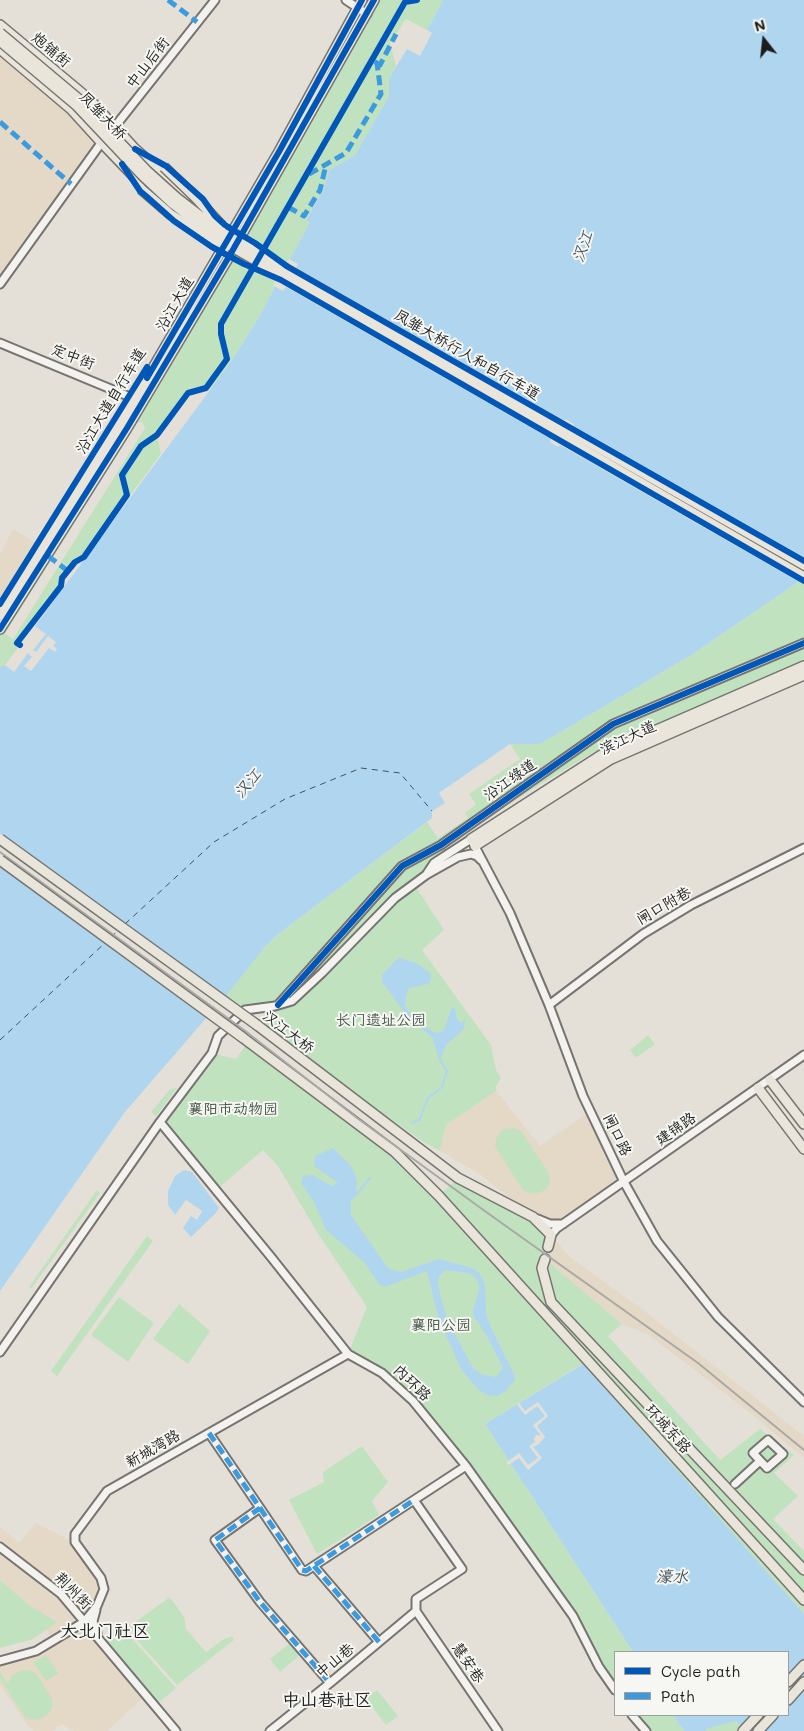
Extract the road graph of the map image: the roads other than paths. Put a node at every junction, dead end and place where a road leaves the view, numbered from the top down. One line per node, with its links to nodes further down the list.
1 (215, 0): 10 (street, 中山后街)
2 (346, 0): 4 (street)
3 (374, 0): 5 (main road, 沿江大道)
4 (360, 4): 5 (street); 14 (main road, 沿江大道)
5 (367, 14): 15 (main road, 沿江大道)
6 (0, 25): 10 (main road, 炮铺街)
7 (0, 33): 18 (main road, 凤雏大桥, bridge)
8 (0, 41): 18 (main road, 凤雏大桥, bridge)
9 (0, 49): 11 (main road)
10 (115, 127): 11 (street, 中山后街); 12 (main road, 炮铺街)
11 (101, 142): 13 (main road); 19 (street, 中山后街)
12 (134, 149): 14 (main road, 炮铺街); 18 (main road, bridge)
13 (122, 164): 16 (main road); 18 (main road, bridge)
14 (232, 231): 15 (main road, 炮铺街); 16 (main road, 沿江大道)
15 (241, 236): 17 (main road, 沿江大道)
16 (221, 250): 17 (main road); 21 (main road, 沿江大道)
17 (230, 255): 25 (main road, 沿江大道)
18 (284, 274): 22 (main road, 凤雏大桥, bridge); 23 (main road, 凤雏大桥, bridge)
19 (0, 284)
20 (0, 343): 21 (street, 定中街)
21 (135, 399): 24 (main road, 沿江大道)
22 (804, 565)
23 (804, 577)
24 (0, 615)
25 (0, 629)
26 (804, 643): 31 (street, 沿江绿道)
27 (804, 666): 30 (main road, 滨江大道)
28 (804, 675): 30 (main road, 滨江大道)
29 (0, 839): 46 (main road, 汉江大桥, bridge)
30 (473, 843): 33 (street); 35 (street, 闸口路)
31 (441, 845): 33 (street); 37 (street, 沿江绿道)
32 (804, 848): 38 (street, 闸口附巷)
33 (448, 854): 36 (street)
34 (0, 860): 51 (main road, 汉江大桥, bridge)
35 (484, 862): 36 (street); 38 (street, 闸口路)
36 (426, 875): 37 (street)
37 (278, 1005): 42 (street)
38 (549, 1005): 45 (street, 闸口路)
39 (804, 1055): 40 (street, 建锦路)
40 (770, 1080): 41 (street, 建锦路); 43 (main road)
41 (758, 1088): 44 (main road); 45 (street, 建锦路)
42 (160, 1122): 52 (street); 53 (street, 内环路)
43 (804, 1124)
44 (804, 1149)
45 (624, 1182): 47 (street, 建锦路); 54 (street, 闸口路)
46 (533, 1217): 47 (street); 48 (main road, 汉江大桥)
47 (564, 1224): 48 (street, 建锦路)
48 (551, 1235): 49 (main road)
49 (548, 1247)
50 (544, 1258): 63 (main road, 环城东路)
51 (512, 1277): 64 (main road, 环城东路)
52 (0, 1352)
53 (348, 1354): 55 (street, 新城湾路); 57 (street, 内环路)
54 (804, 1402)
55 (209, 1433): 60 (street); 65 (street, 新城湾路)
56 (760, 1461): 58 (street)
57 (466, 1466): 59 (street); 76 (street, 内环路)
58 (735, 1484)
59 (414, 1500): 62 (street); 66 (street)
60 (260, 1508): 62 (street); 75 (street)
61 (0, 1547): 67 (street, 荆州街)
62 (314, 1566): 70 (street)
63 (804, 1570)
64 (804, 1600)
65 (97, 1606): 67 (street, 新城湾路); 69 (street)
66 (416, 1611): 70 (street, 中山巷); 83 (street, 慧安巷)
67 (84, 1622): 68 (street); 69 (street, 荆州街)
68 (71, 1630): 69 (street); 71 (street)
69 (98, 1638): 81 (street, 荆州街)
70 (379, 1642): 75 (street, 中山巷)
71 (0, 1661)
72 (804, 1665): 73 (main road)
73 (789, 1681)
74 (804, 1682): 77 (main road)
75 (330, 1684): 82 (street, 中山巷)
76 (614, 1688)
77 (789, 1699)
78 (633, 1716): 84 (street)
79 (757, 1716): 85 (main road)
80 (772, 1716): 86 (main road)
81 (176, 1731)
82 (270, 1731)
83 (498, 1731)
84 (646, 1731)
85 (743, 1731)
86 (758, 1731)

